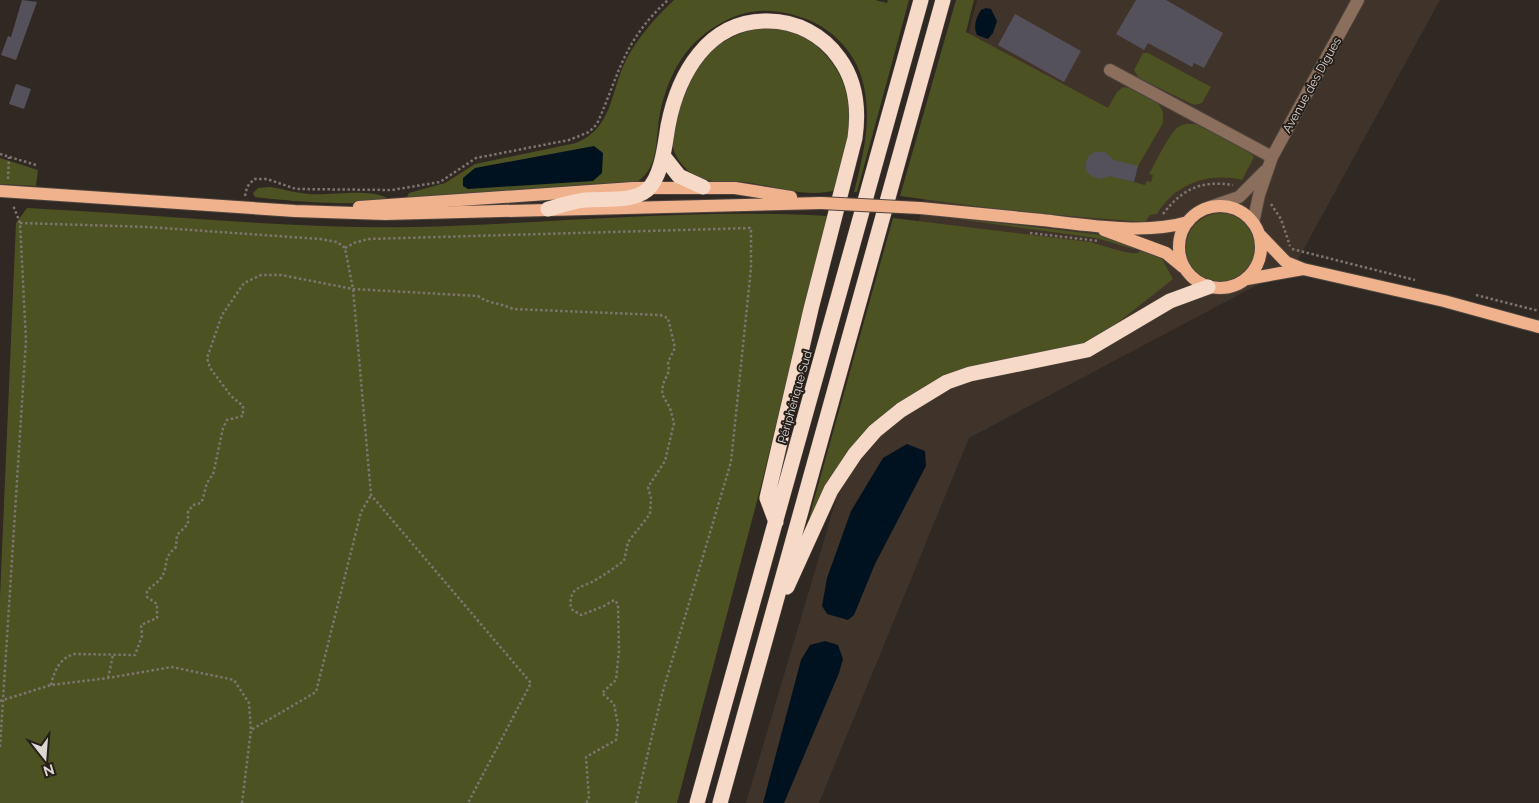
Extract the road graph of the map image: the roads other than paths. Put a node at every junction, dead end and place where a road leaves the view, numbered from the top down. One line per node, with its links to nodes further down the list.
1 (921, 0): 24 (highway, Périphérique Sud)
2 (943, 0): 25 (highway)
3 (1358, 0): 6 (street, Avenue des Digues)
4 (1110, 70): 6 (street)
5 (664, 157): 8 (highway); 10 (highway); 24 (highway)
6 (1272, 158): 7 (street, Avenue des Digues)
7 (1266, 170): 12 (street); 16 (street)
8 (703, 187): 10 (main road); 11 (main road)
9 (4, 188): 14 (main road)
10 (649, 188): 13 (highway); 14 (main road)
11 (821, 203): 13 (main road); 17 (main road, bridge)
12 (1210, 207): 15 (main road); 16 (main road)
13 (548, 209): 14 (main road)
14 (295, 212)
15 (1188, 222): 17 (main road); 19 (main road)
16 (1254, 223): 18 (main road)
17 (1090, 226): 19 (main road)
18 (1260, 235): 20 (main road); 21 (main road)
19 (1183, 267): 22 (main road)
20 (1303, 269): 21 (main road); 23 (main road)
21 (1247, 279): 22 (main road)
22 (1208, 287): 25 (highway)
23 (1539, 327)
24 (776, 522): 26 (highway, Périphérique Sud)
25 (770, 622): 27 (highway)
26 (697, 803)
27 (720, 803)

